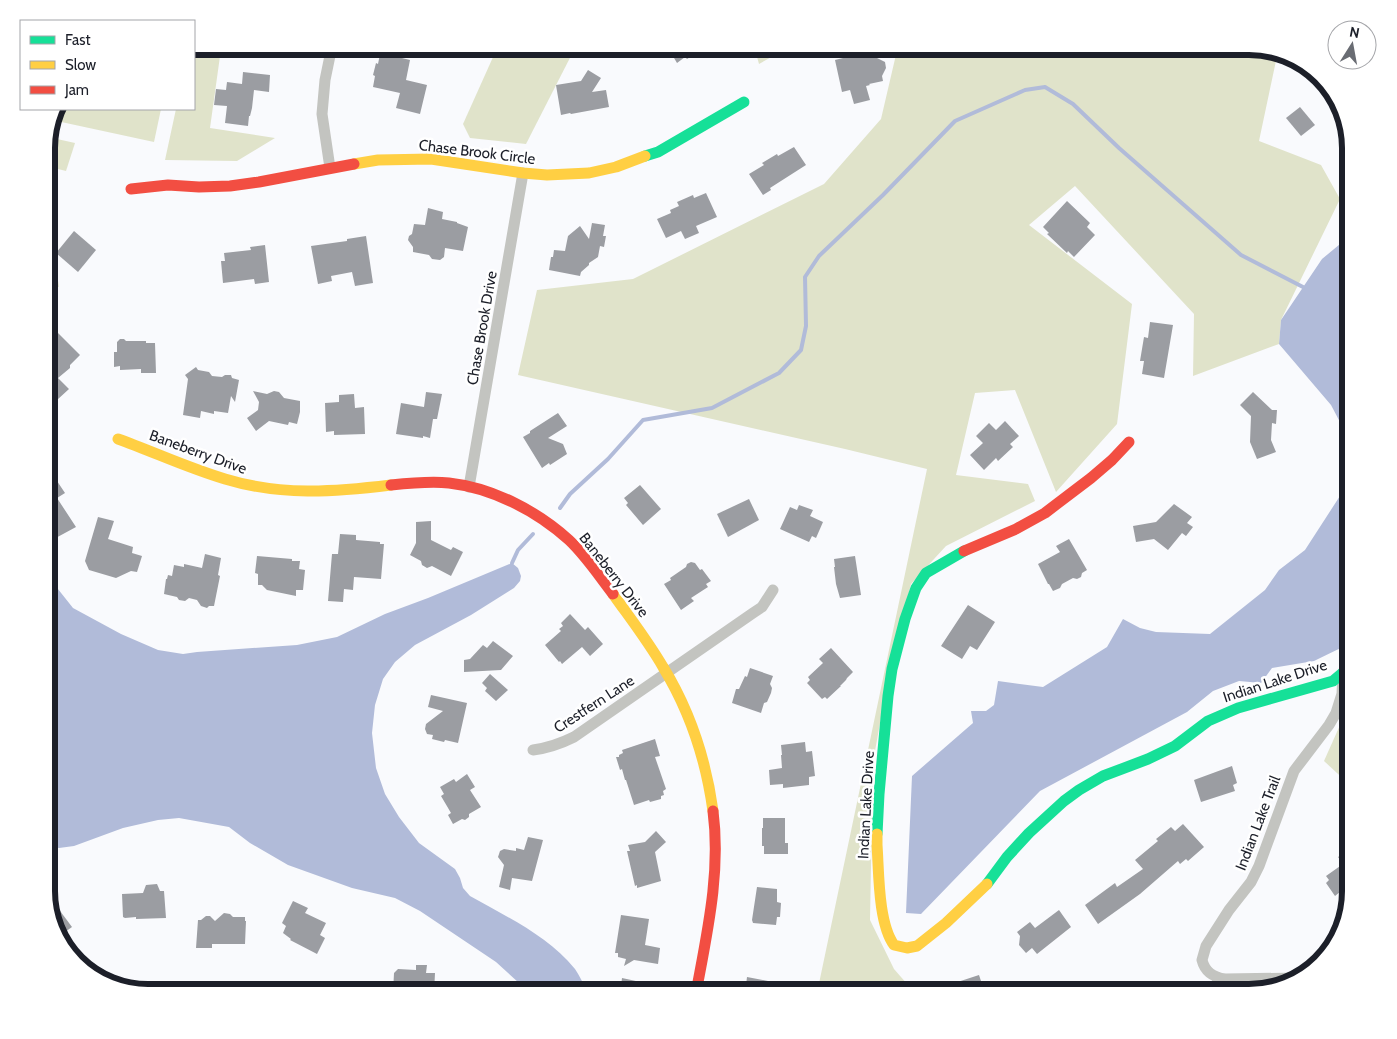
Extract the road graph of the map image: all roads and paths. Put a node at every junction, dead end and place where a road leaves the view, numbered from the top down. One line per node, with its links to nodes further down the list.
1 (330, 55): 3 (street)
2 (744, 102): 4 (street, Chase Brook Circle)
3 (330, 168): 4 (street, Chase Brook Circle); 5 (street, Chase Brook Circle)
4 (523, 173): 8 (street, Chase Brook Drive)
5 (131, 189)
6 (118, 439): 8 (street, Baneberry Drive)
7 (1129, 442): 11 (street, Indian Lake Drive)
8 (469, 487): 10 (street, Baneberry Drive)
9 (773, 590): 10 (street, Crestfern Lane)
10 (668, 673): 13 (street, Crestfern Lane); 16 (street, Baneberry Drive)
11 (1342, 673)
12 (1342, 694): 14 (street, Indian Lake Trail)
13 (533, 750)
14 (1218, 978): 15 (street); 17 (street)
15 (1281, 978)
16 (698, 984)
17 (1217, 984)

